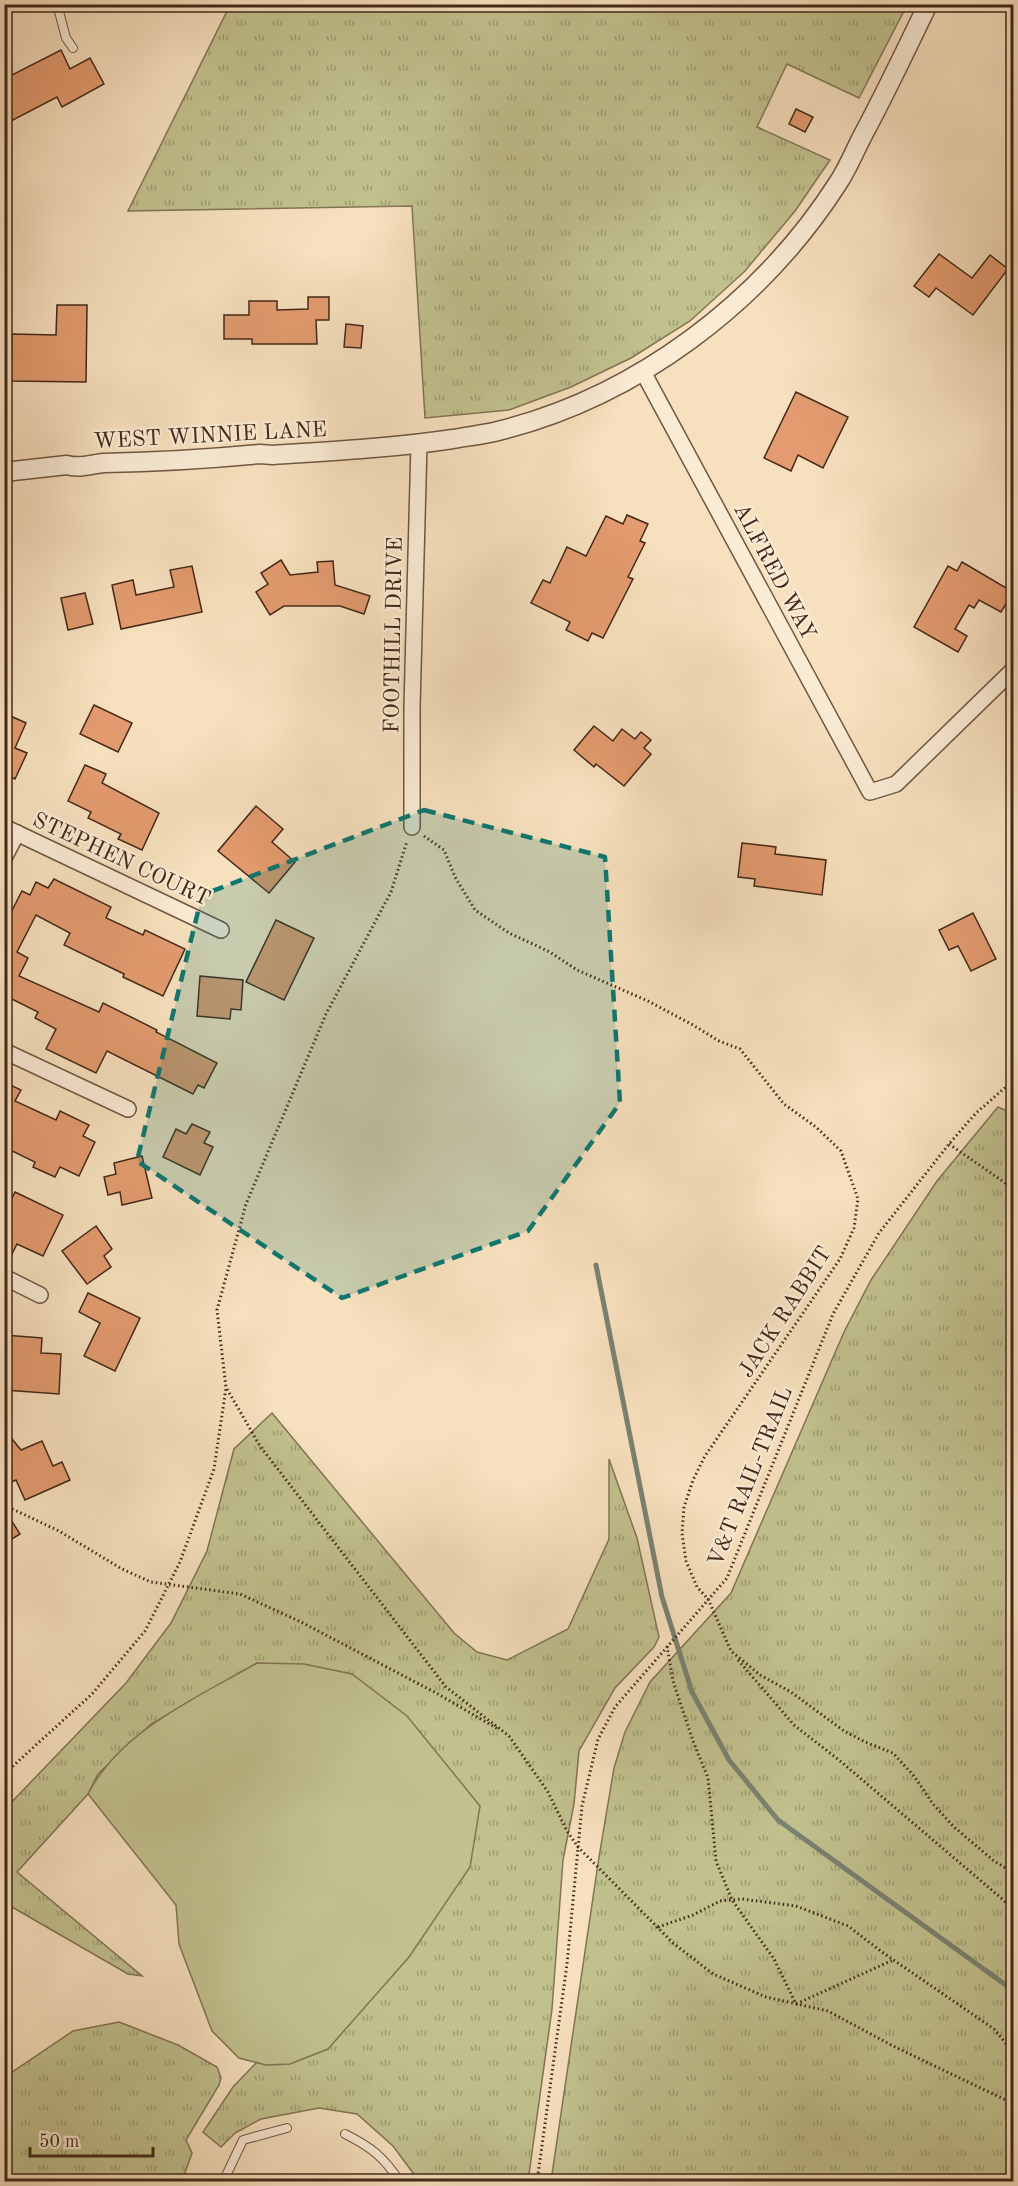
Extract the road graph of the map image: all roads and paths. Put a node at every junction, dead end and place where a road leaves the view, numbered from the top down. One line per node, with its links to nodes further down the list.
1 (57, 4): 3 (lane)
2 (928, 4): 4 (street, WEST WINNIE LANE)
3 (73, 48)
4 (642, 370): 5 (street, WEST WINNIE LANE); 7 (street, ALFRED WAY)
5 (419, 444): 6 (street, WEST WINNIE LANE); 8 (street, FOOTHILL DRIVE)
6 (4, 472)
7 (1014, 669)
8 (412, 827): 19 (path); 22 (path, JACK RABBIT)
9 (11, 830): 10 (street); 11 (street, STEPHEN COURT)
10 (4, 858)
11 (220, 930)
12 (4, 1051): 14 (street)
13 (1014, 1080): 15 (path, V&T RAIL-TRAIL)
14 (128, 1109)
15 (949, 1144): 16 (path); 22 (path, V&T RAIL-TRAIL)
16 (1014, 1189)
17 (4, 1277): 18 (street)
18 (40, 1295)
19 (226, 1388): 21 (path); 25 (path)
20 (4, 1505): 21 (path)
21 (169, 1585): 25 (path); 26 (path)
22 (708, 1599): 23 (path, V&T RAIL-TRAIL); 24 (path, JACK RABBIT)
23 (667, 1646): 27 (path, V&T RAIL-TRAIL); 29 (path)
24 (731, 1651): 28 (path, JACK RABBIT); 30 (path)
25 (509, 1736): 27 (path)
26 (4, 1777)
27 (578, 1846): 31 (path); 40 (path, V&T RAIL-TRAIL)
28 (1014, 1873)
29 (732, 1900): 31 (path); 32 (path); 33 (path)
30 (1014, 1909)
31 (658, 1927): 33 (path)
32 (893, 1960): 33 (path); 34 (path)
33 (796, 2004): 35 (path)
34 (1014, 2053)
35 (1014, 2104)
36 (287, 2128): 38 (lane)
37 (345, 2134): 39 (lane)
38 (223, 2181)
39 (400, 2181)
40 (537, 2181)

